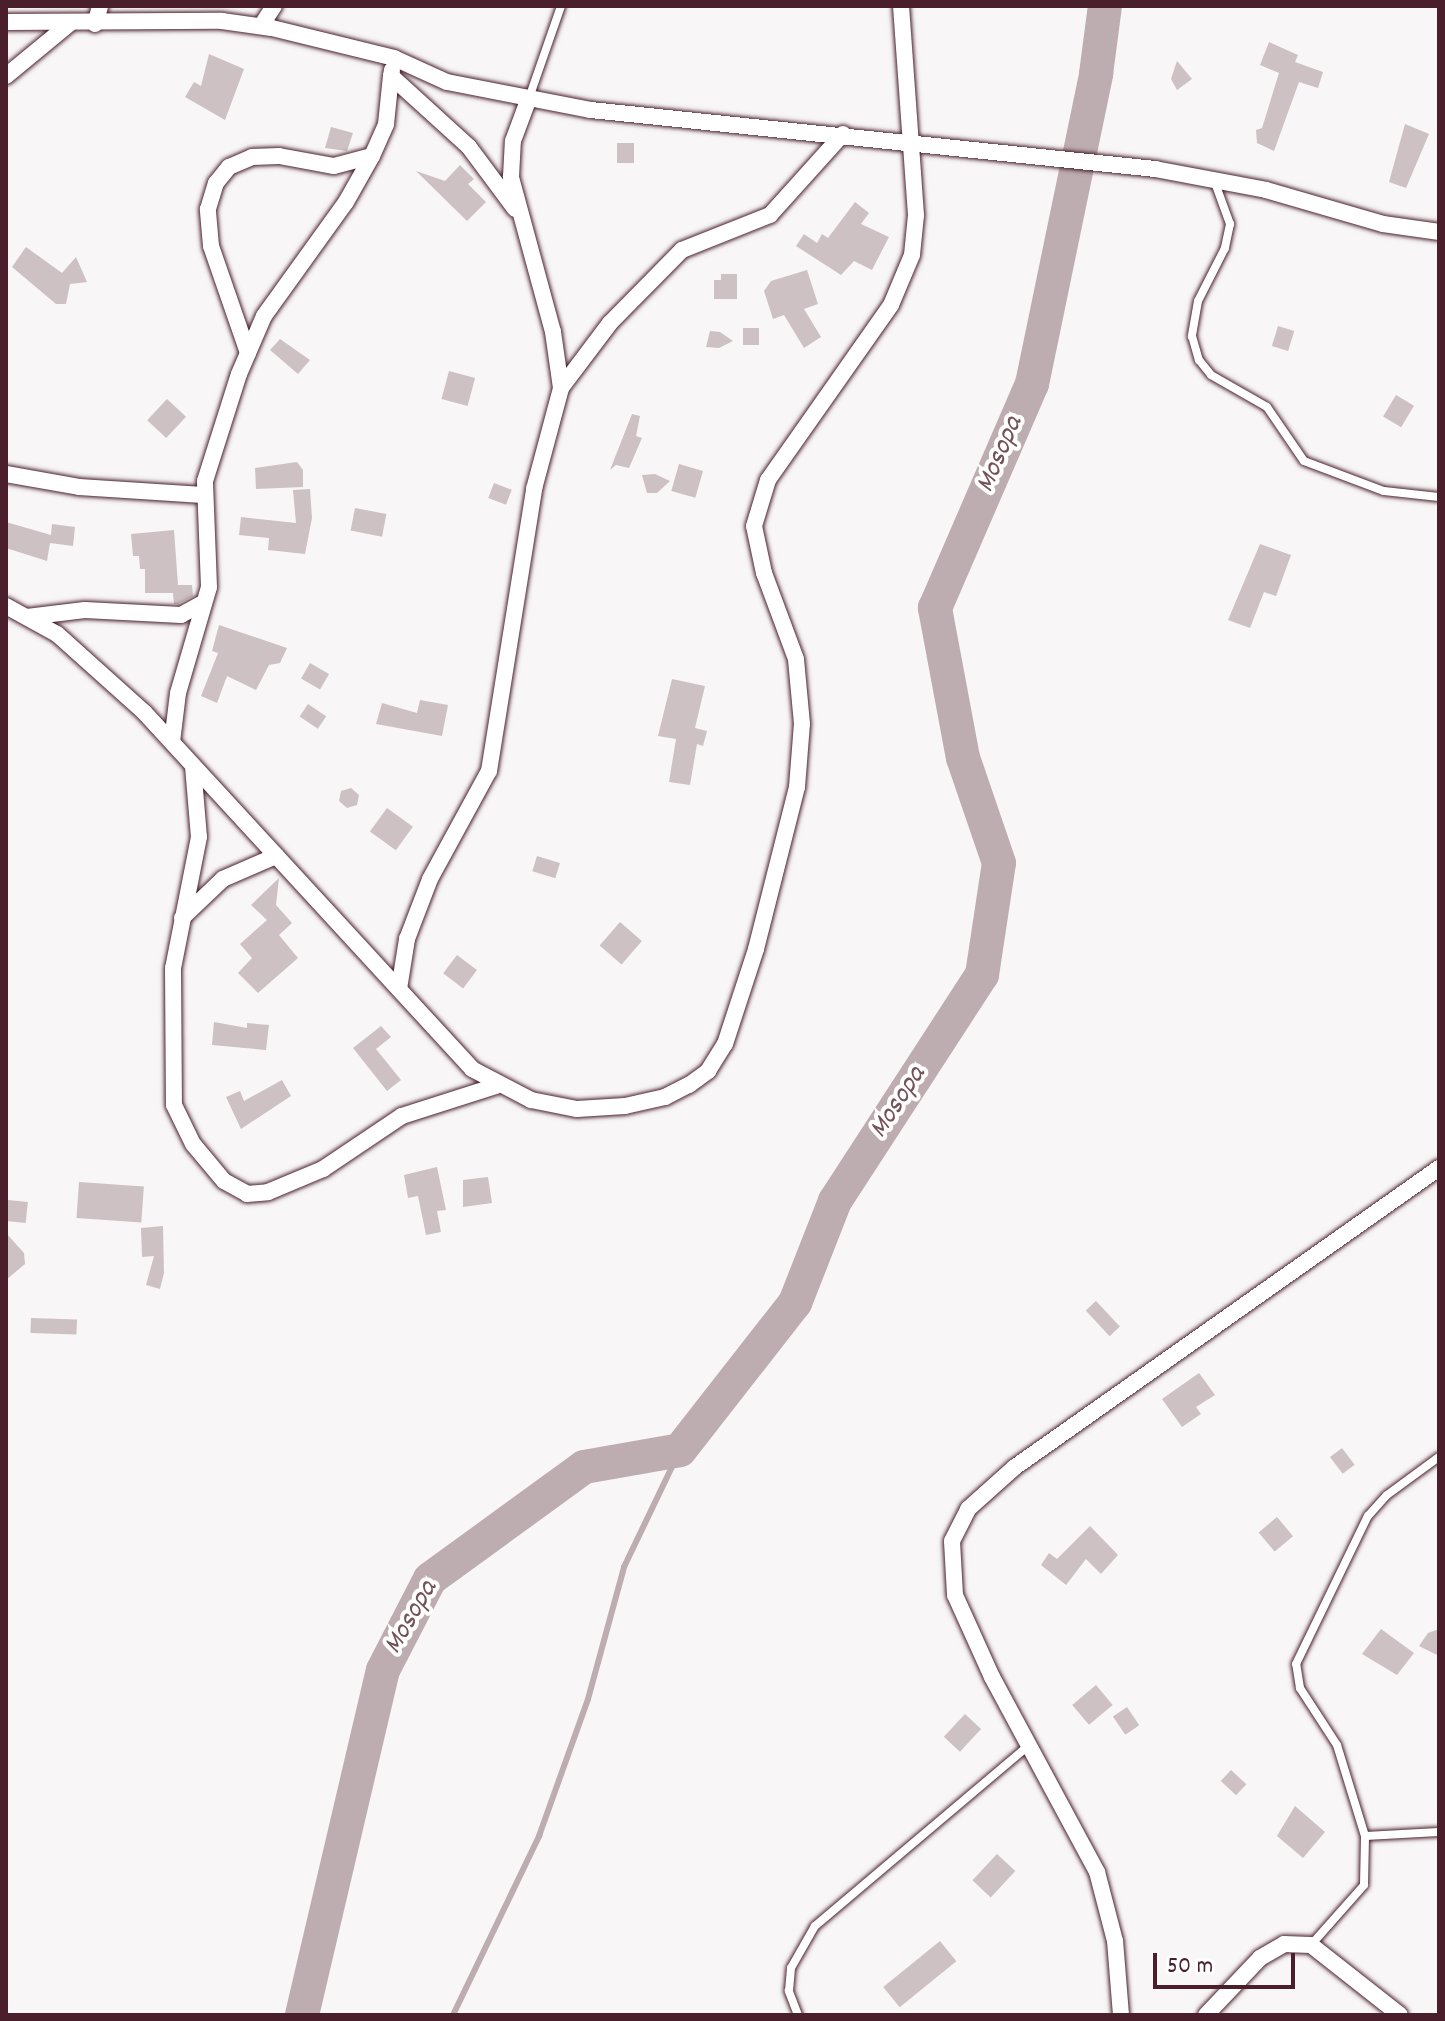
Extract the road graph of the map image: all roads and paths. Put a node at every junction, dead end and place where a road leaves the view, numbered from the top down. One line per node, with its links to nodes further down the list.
1 (100, 6): 7 (street)
2 (274, 6): 8 (street)
3 (561, 6): 12 (lane)
4 (901, 6): 14 (street)
5 (6, 22): 6 (street)
6 (69, 24): 7 (street); 10 (street)
7 (95, 24): 8 (street)
8 (261, 26): 9 (street)
9 (394, 58): 11 (street); 12 (street)
10 (6, 76)
11 (391, 76): 15 (street); 17 (street)
12 (529, 98): 13 (street); 17 (street)
13 (843, 134): 14 (street); 20 (street)
14 (907, 141): 16 (street); 32 (street)
15 (372, 156): 19 (street); 19 (street)
16 (1214, 180): 18 (street); 23 (lane)
17 (518, 214): 20 (street)
18 (1439, 232)
19 (248, 353): 22 (street)
20 (561, 388): 31 (street)
21 (6, 474): 22 (street)
22 (203, 495): 24 (street)
23 (1439, 497)
24 (204, 602): 26 (street); 27 (street)
25 (6, 606): 26 (street)
26 (27, 617): 27 (street)
27 (172, 742): 28 (street)
28 (193, 766): 29 (street); 30 (street)
29 (276, 856): 30 (street); 31 (street)
30 (181, 919): 32 (street)
31 (399, 989): 32 (street)
32 (496, 1086)
33 (1439, 1168): 35 (street)
34 (1439, 1457): 37 (lane)
35 (1028, 1746): 39 (lane); 40 (street)
36 (1439, 1832): 37 (lane)
37 (1365, 1836): 38 (lane)
38 (1311, 1945): 41 (street); 42 (street)
39 (798, 2015)
40 (1121, 2015)
41 (1206, 2015)
42 (1400, 2015)

